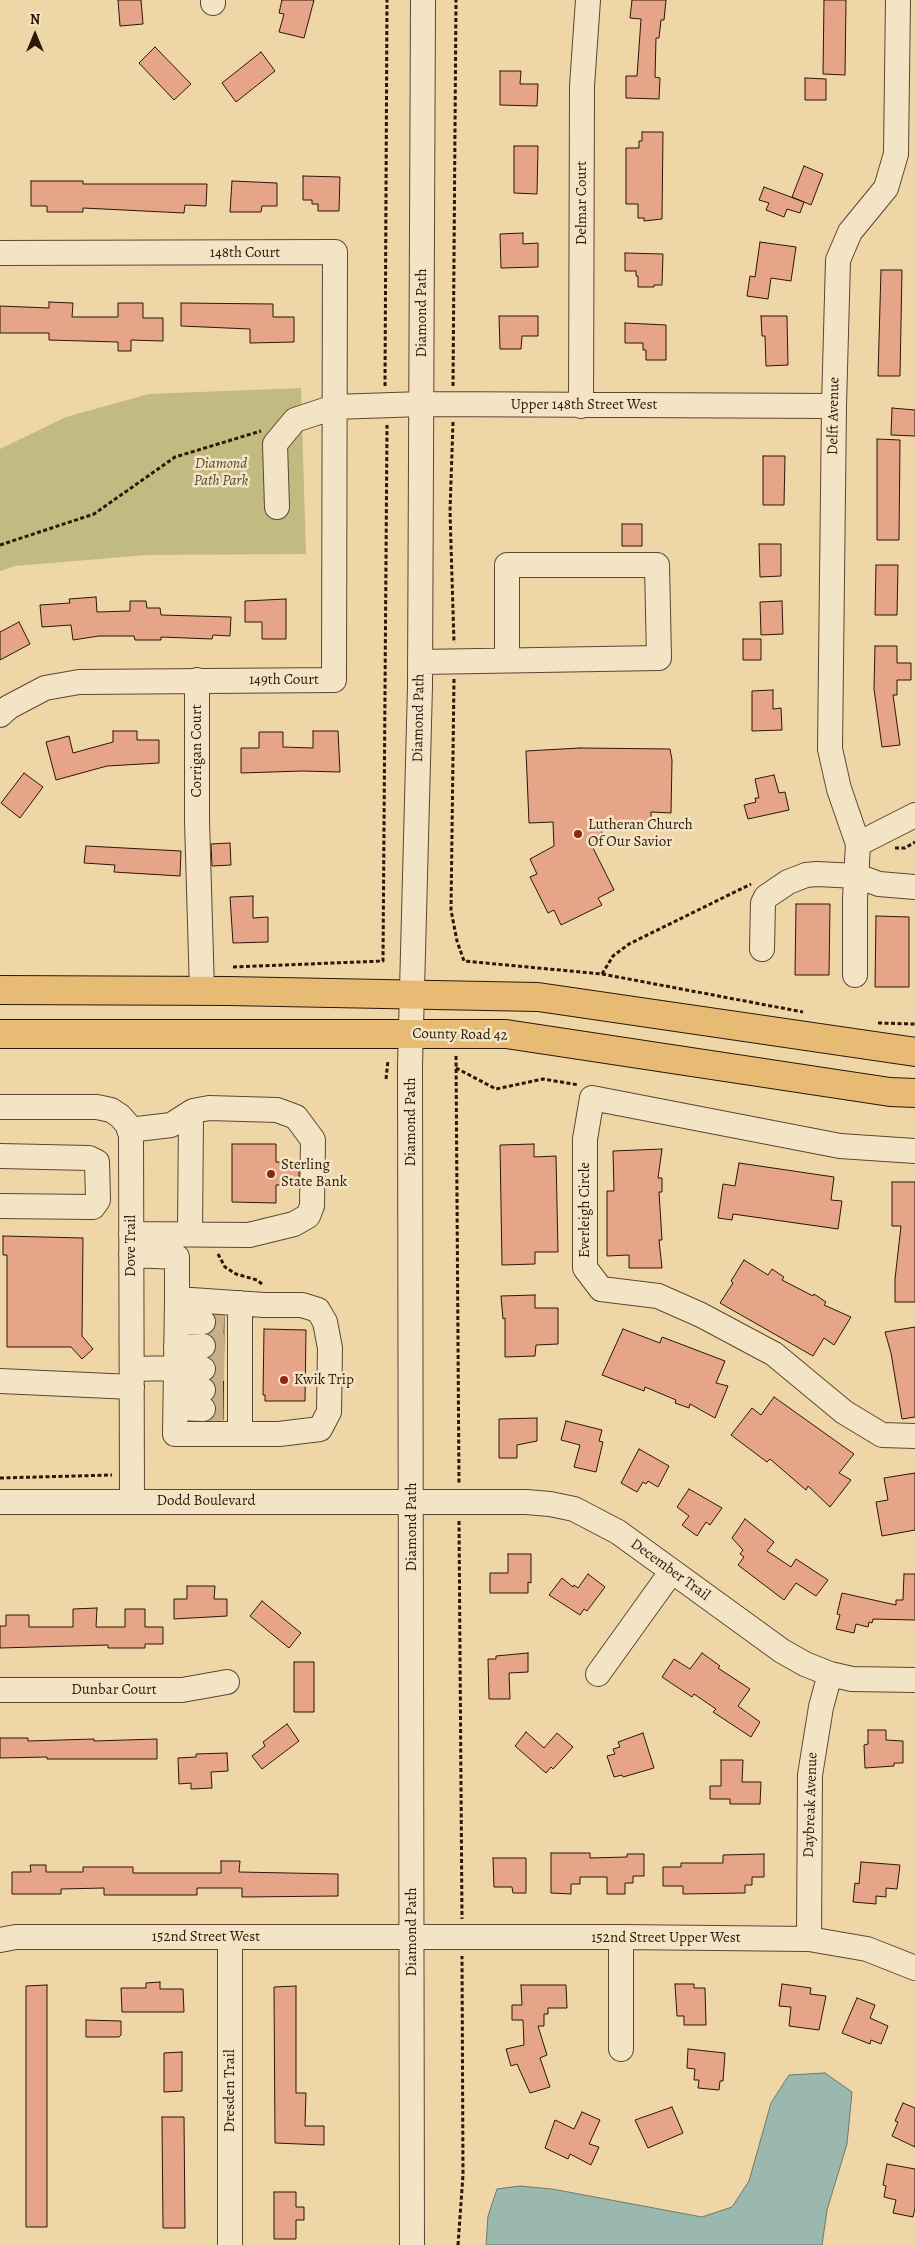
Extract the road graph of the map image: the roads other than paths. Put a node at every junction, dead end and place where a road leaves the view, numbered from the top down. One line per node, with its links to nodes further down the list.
1 (423, 0): 5 (street, Diamond Path)
2 (588, 0): 6 (street, Delmar Court)
3 (898, 0): 7 (street, Delft Avenue)
4 (0, 253): 8 (street, 148th Court)
5 (422, 404): 6 (street, Upper 148th Street West); 8 (street, Upper 148th Street West); 11 (street, Diamond Path)
6 (581, 406): 7 (street, Upper 148th Street West)
7 (834, 406): 15 (street, Delft Avenue)
8 (334, 407): 9 (street, Upper 148th Street West); 12 (street, 149th Court)
9 (277, 507)
10 (507, 660): 10 (street); 11 (street)
11 (420, 662): 22 (street, Diamond Path)
12 (197, 680): 13 (street, 149th Court); 21 (street, Corrigan Court)
13 (0, 715)
14 (915, 815): 15 (street)
15 (858, 844): 16 (street)
16 (856, 876): 17 (street); 18 (street); 19 (street)
17 (915, 887)
18 (762, 949)
19 (855, 975)
20 (0, 990): 21 (highway)
21 (202, 991): 22 (highway)
22 (412, 996): 24 (street, Diamond Path); 25 (highway)
23 (0, 1034): 24 (highway, County Road 42)
24 (411, 1034): 26 (highway, County Road 42); 46 (street, Diamond Path)
25 (915, 1052)
26 (915, 1093)
27 (0, 1107): 29 (street)
28 (191, 1113): 29 (street); 33 (street); 33 (street)
29 (129, 1130): 34 (street, Dove Trail)
30 (915, 1151): 43 (street, Everleigh Circle)
31 (0, 1156): 32 (street)
32 (0, 1206)
33 (190, 1234): 34 (street)
34 (131, 1244): 35 (street); 38 (street, Dove Trail)
35 (177, 1299): 36 (street); 37 (street)
36 (227, 1318): 37 (street); 40 (street); 42 (street)
37 (177, 1322): 39 (street)
38 (132, 1378): 39 (street); 41 (street); 44 (street, Dove Trail)
39 (176, 1378): 40 (street); 40 (street); 42 (street)
40 (222, 1379): 42 (street)
41 (0, 1381)
42 (240, 1434)
43 (915, 1436)
44 (132, 1501): 45 (street, Dodd Boulevard); 46 (street, Dodd Boulevard)
45 (0, 1502)
46 (412, 1502): 47 (street, December Trail); 53 (street, Diamond Path)
47 (672, 1571): 48 (street); 49 (street, December Trail)
48 (598, 1674)
49 (830, 1674): 50 (street, December Trail); 56 (street, Daybreak Avenue)
50 (915, 1680)
51 (227, 1682): 52 (street, Dunbar Court)
52 (0, 1690)
53 (412, 1937): 54 (street, 152nd Street Upper West); 55 (street, 152nd Street West); 61 (street, Diamond Path)
54 (621, 1937): 56 (street, 152nd Street Upper West); 59 (street)
55 (230, 1938): 57 (street, 152nd Street West); 60 (street, Dresden Trail)
56 (809, 1939): 58 (street, 152nd Street Upper West)
57 (0, 1940)
58 (915, 1968)
59 (621, 2049)
60 (230, 2245)
61 (412, 2245)

